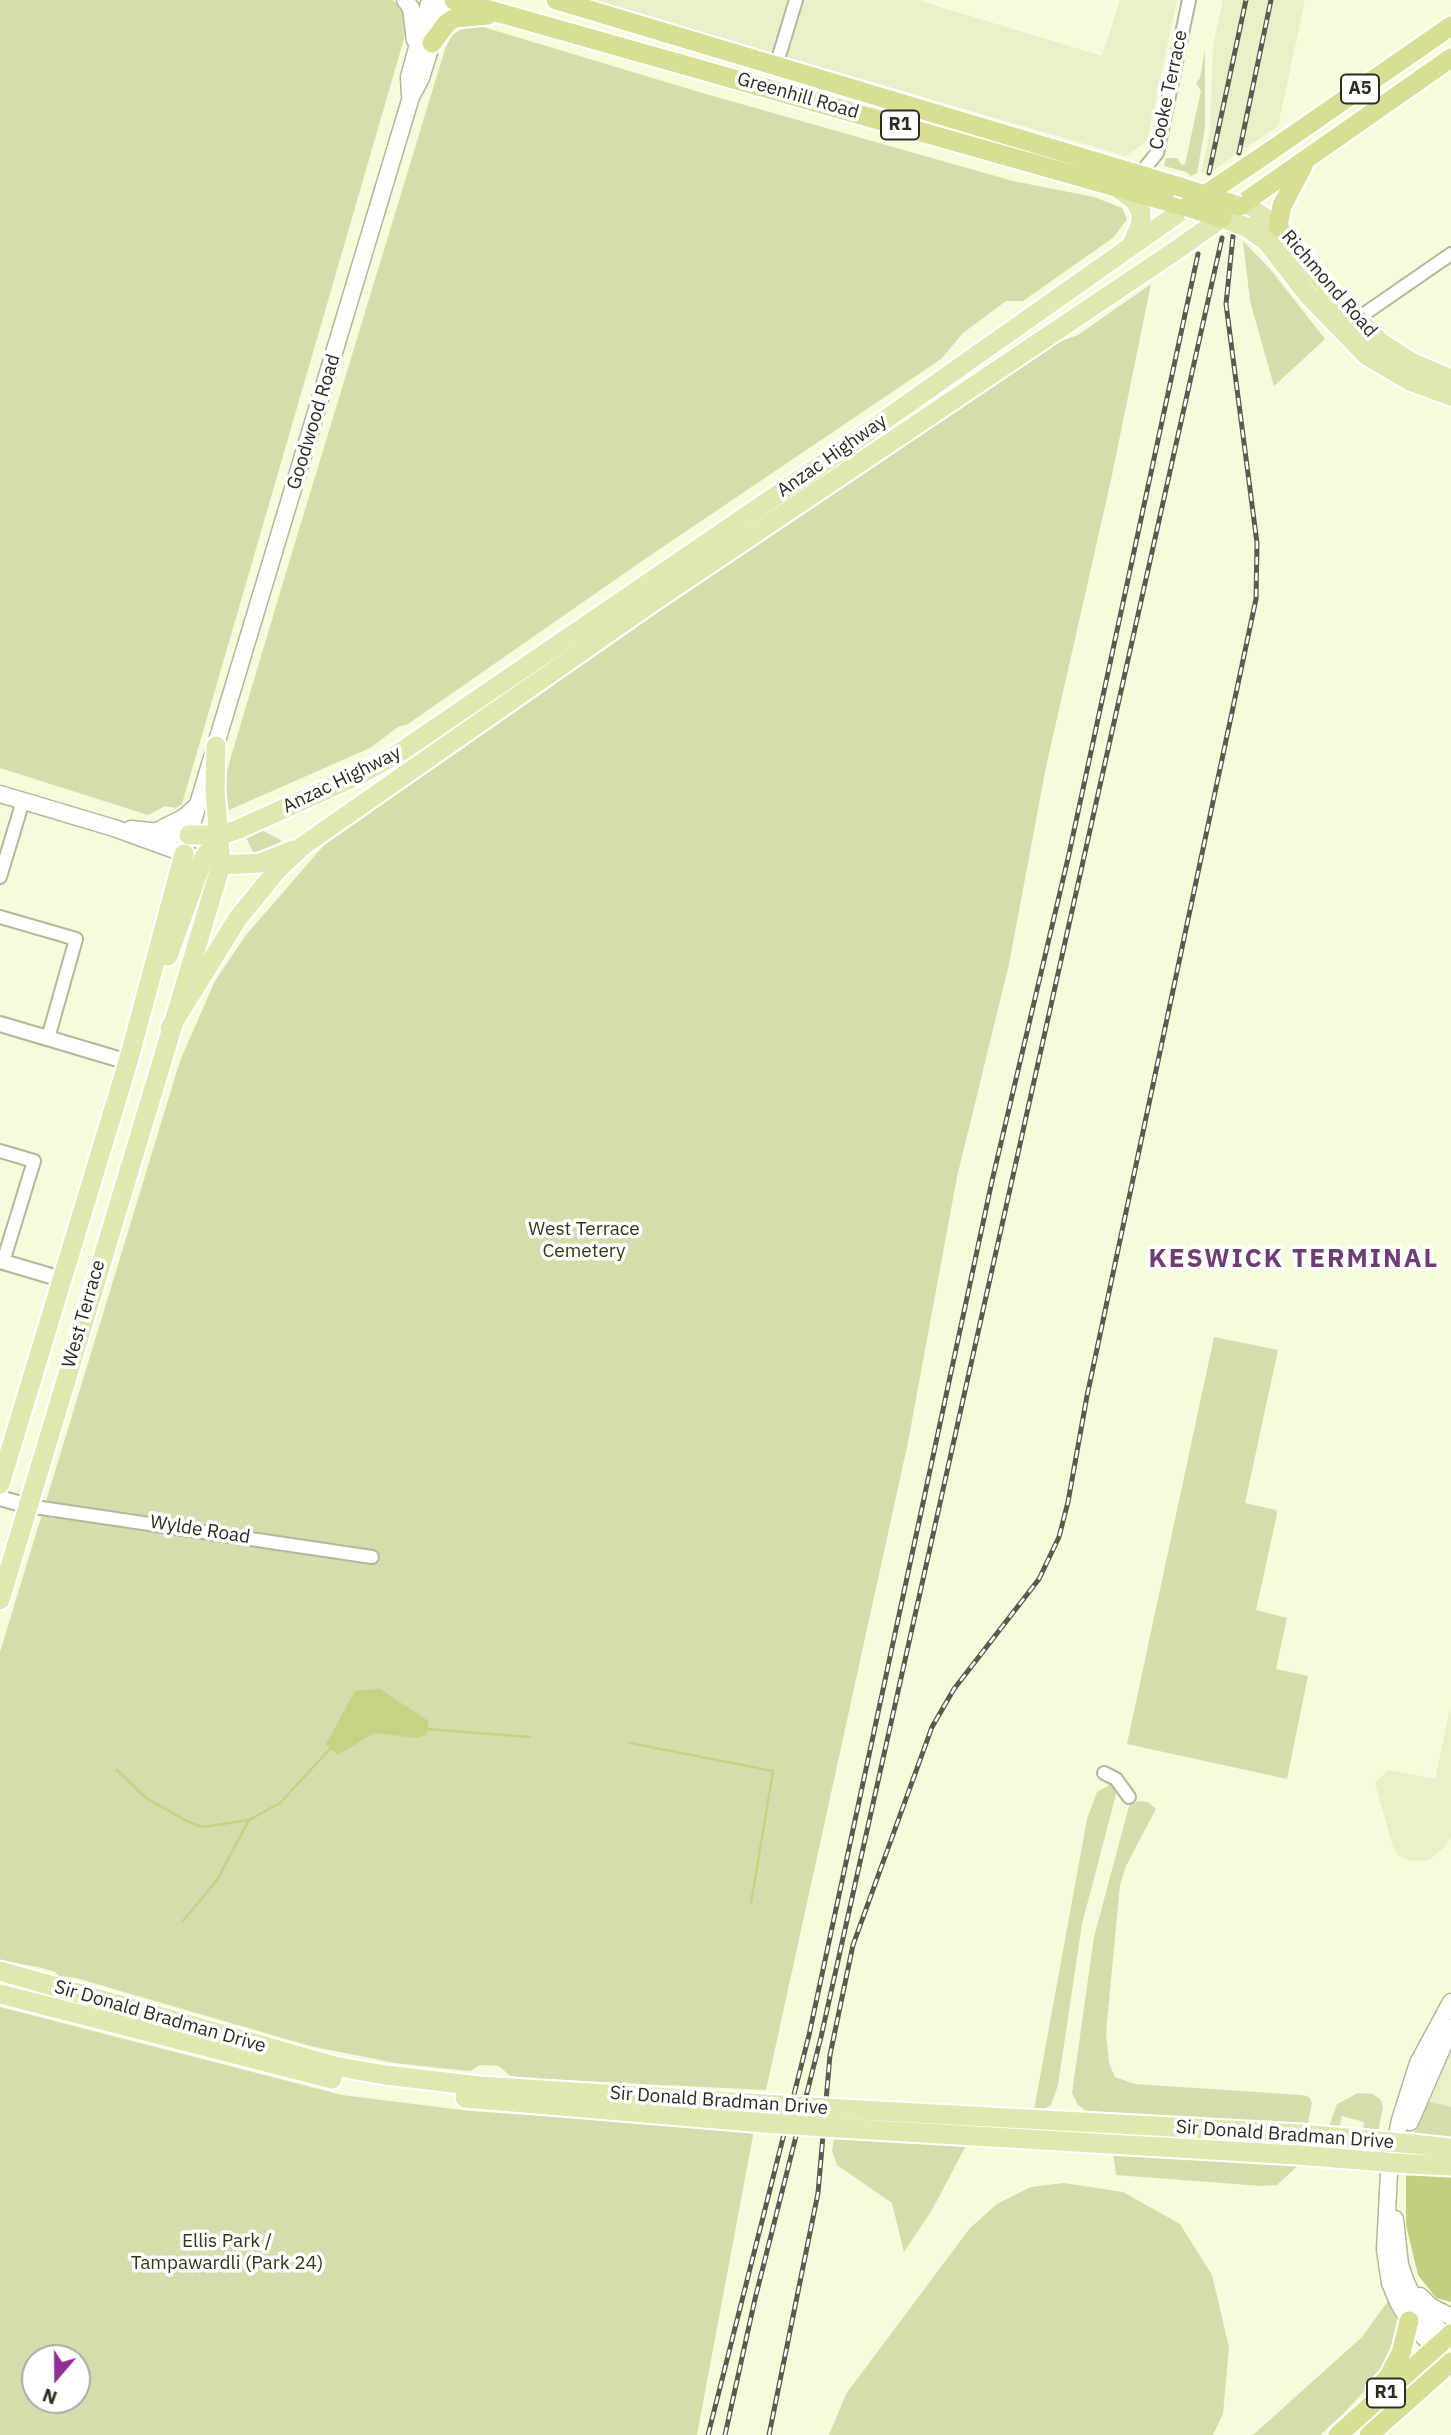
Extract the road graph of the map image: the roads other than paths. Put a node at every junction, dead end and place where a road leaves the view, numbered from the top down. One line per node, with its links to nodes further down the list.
1 (405, 0): 12 (main road)
2 (430, 0): 12 (main road, Goodwood Road)
3 (445, 0): 11 (main road, Goodwood Road)
4 (454, 0): 8 (highway, Greenhill Road / R1)
5 (556, 0): 9 (highway, Greenhill Road / R1)
6 (796, 0): 14 (street)
7 (1189, 0): 20 (street, Cooke Terrace)
8 (513, 17): 11 (highway); 15 (highway, Greenhill Road / R1)
9 (642, 26): 14 (highway, Greenhill Road / R1); 15 (highway)
10 (1451, 26): 22 (highway, A5, bridge)
11 (432, 43): 17 (main road, Goodwood Road)
12 (415, 53): 17 (main road, Goodwood Road)
13 (1451, 58): 19 (highway, Anzac Highway / A5)
14 (776, 65): 16 (highway, Greenhill Road / R1)
15 (690, 66): 18 (highway, Greenhill Road / R1)
16 (843, 86): 18 (highway); 20 (highway, Greenhill Road / R1)
17 (411, 97): 34 (main road, Goodwood Road)
18 (888, 121): 21 (highway, Greenhill Road / R1)
19 (1307, 159): 24 (highway, Anzac Highway / A5); 26 (highway)
20 (1140, 174): 23 (highway, Greenhill Road / R1)
21 (1111, 184): 23 (highway, Greenhill Road / R1); 27 (main road)
22 (1205, 195): 23 (highway, Greenhill Road / R1, bridge); 24 (highway, Richmond Road / R1, bridge)
23 (1177, 202): 25 (highway, Greenhill Road / R1, bridge); 27 (main road, Anzac Highway)
24 (1250, 210): 25 (main road, Anzac Highway, bridge); 26 (main road, Richmond Road / R1); 29 (main road, Richmond Road / R1)
25 (1222, 218): 33 (main road, Anzac Highway, bridge)
26 (1278, 227): 29 (main road, Richmond Road / R1)
27 (1132, 244): 32 (main road, Anzac Highway)
28 (1451, 254): 29 (street)
29 (1350, 326): 30 (main road, Richmond Road / R1); 31 (main road, Richmond Road / R1)
30 (1451, 379)
31 (1451, 396)
32 (860, 437): 33 (main road); 40 (main road, Anzac Highway)
33 (872, 454): 42 (main road, Anzac Highway)
34 (216, 747): 37 (main road, Goodwood Road); 40 (main road, Goodwood Road)
35 (0, 794): 36 (main road)
36 (23, 801): 38 (main road); 44 (street)
37 (198, 805): 39 (main road); 41 (main road, Goodwood Road)
38 (114, 828): 39 (main road); 41 (main road)
39 (157, 831): 41 (main road)
40 (220, 835): 41 (main road, Anzac Highway); 43 (main road, West Terrace)
41 (186, 844): 43 (main road); 49 (main road, West Terrace)
42 (304, 845): 43 (main road); 47 (main road, West Terrace)
43 (212, 862): 47 (main road, West Terrace); 49 (main road, West Terrace)
44 (0, 877)
45 (0, 917): 48 (street)
46 (0, 1024): 48 (street)
47 (170, 1028): 53 (main road, West Terrace)
48 (48, 1038): 49 (street)
49 (128, 1062): 52 (main road, West Terrace)
50 (0, 1151): 51 (street)
51 (2, 1262): 52 (street)
52 (61, 1279): 53 (main road); 54 (main road, West Terrace)
53 (92, 1289): 56 (main road, West Terrace)
54 (0, 1484)
55 (0, 1497): 56 (street)
56 (28, 1506): 57 (street, Wylde Road); 58 (main road, West Terrace)
57 (372, 1557)
58 (0, 1600)
59 (1104, 1773): 60 (street)
60 (1129, 1797)
61 (0, 1971): 65 (main road, Sir Donald Bradman Drive)
62 (0, 1994): 65 (main road, Sir Donald Bradman Drive)
63 (1451, 2002): 71 (main road)
64 (1451, 2028): 69 (main road)
65 (765, 2113): 66 (main road, Sir Donald Bradman Drive, bridge)
66 (840, 2118): 67 (main road, Sir Donald Bradman Drive, bridge); 68 (main road, Sir Donald Bradman Drive, bridge)
67 (1451, 2148)
68 (1451, 2166)
69 (1406, 2282): 70 (main road); 72 (main road)
70 (1451, 2317)
71 (1409, 2321): 72 (main road); 73 (highway)
72 (1447, 2349): 73 (highway, R1); 74 (highway, R1)
73 (1338, 2435)
74 (1369, 2435)

